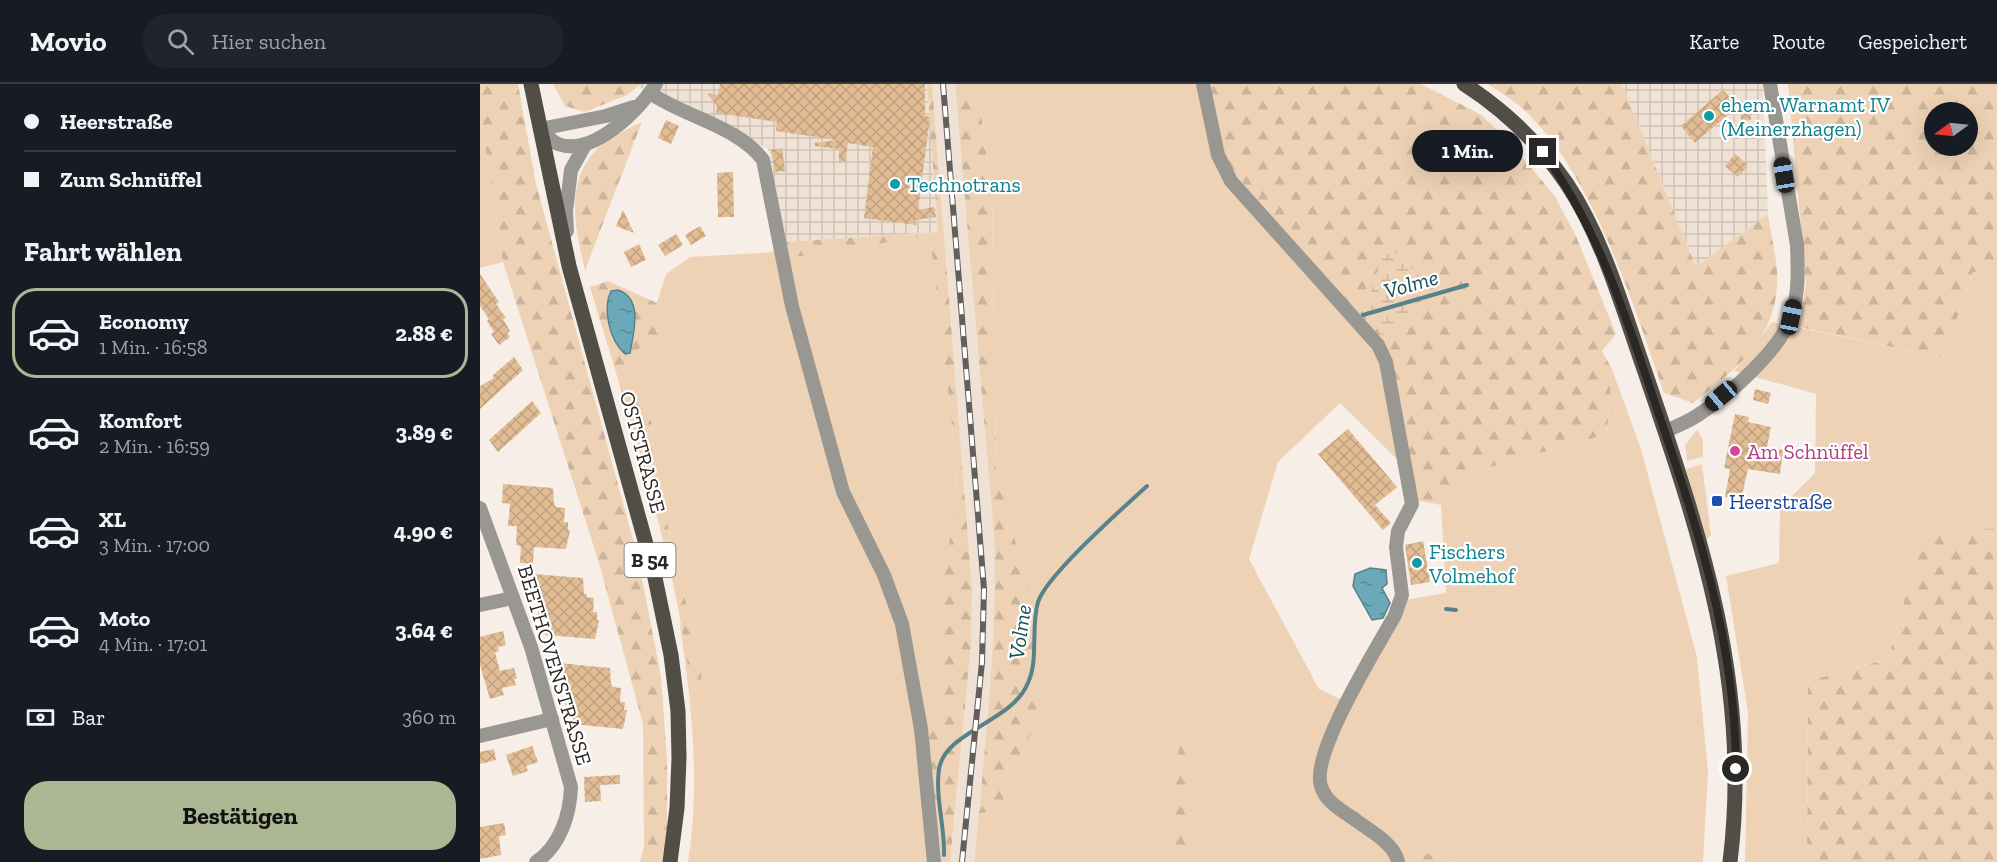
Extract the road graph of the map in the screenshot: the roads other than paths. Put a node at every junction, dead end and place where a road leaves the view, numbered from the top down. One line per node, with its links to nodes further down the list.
1 (531, 84): 7 (main road, B 54)
2 (1203, 84): 19 (street)
3 (1464, 84): 10 (main road)
4 (1770, 84): 10 (street)
5 (653, 88): 6 (street); 18 (street)
6 (639, 106): 7 (street); 8 (street)
7 (540, 129): 8 (street); 9 (main road, OSTSTRASSE / B 54)
8 (585, 145): 9 (street)
9 (568, 266): 17 (main road, OSTSTRASSE / B 54)
10 (1665, 432): 20 (main road)
11 (480, 508): 12 (street, BEETHOVENSTRASSE)
12 (513, 598): 13 (street); 14 (street, BEETHOVENSTRASSE)
13 (480, 605)
14 (552, 719): 15 (street); 16 (street, BEETHOVENSTRASSE)
15 (480, 736)
16 (536, 862)
17 (670, 862)
18 (934, 862)
19 (1398, 862)
20 (1730, 862)

